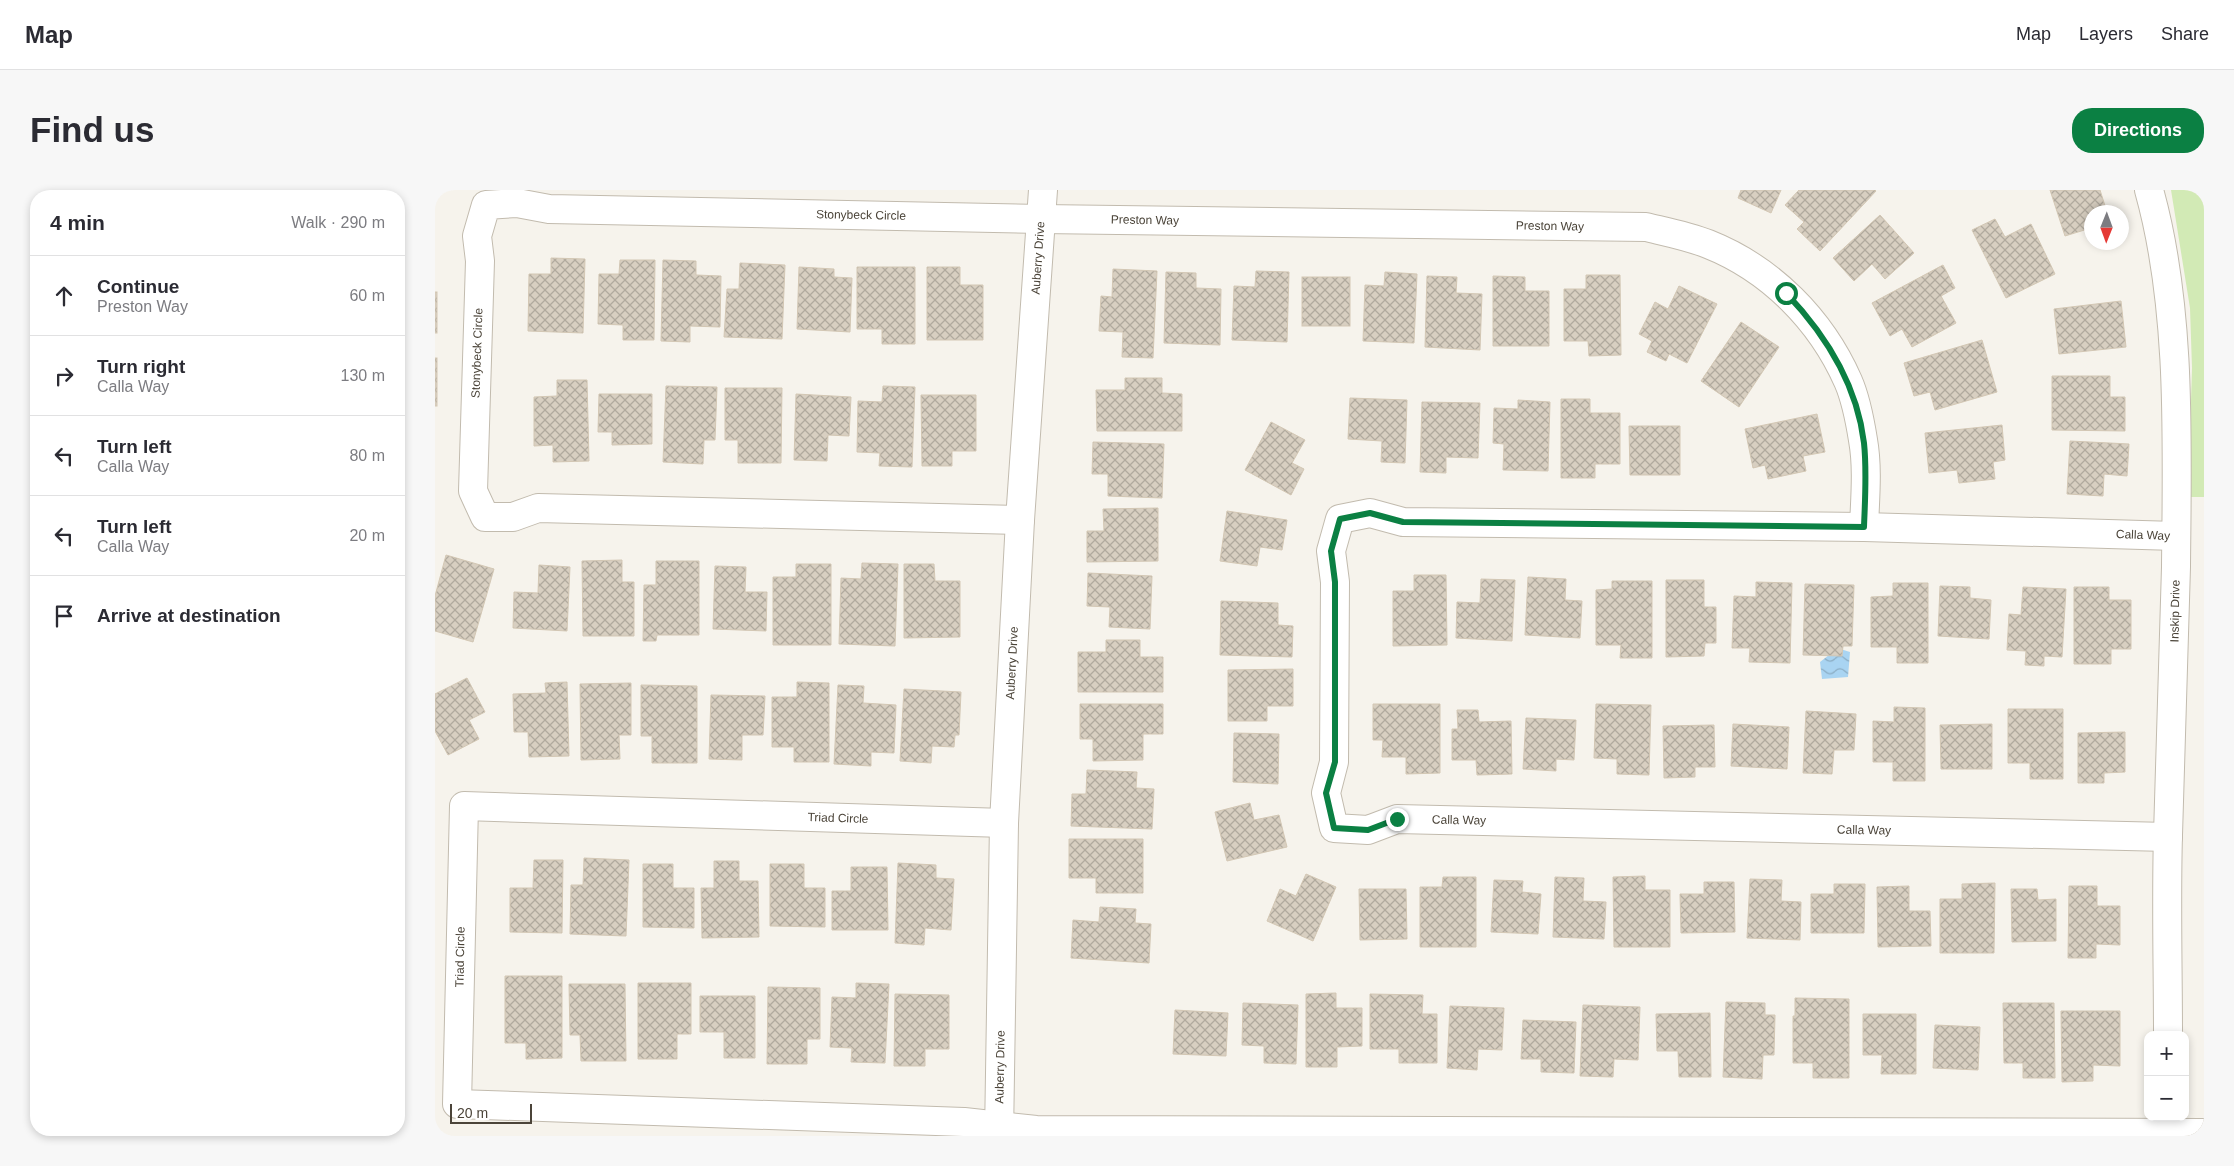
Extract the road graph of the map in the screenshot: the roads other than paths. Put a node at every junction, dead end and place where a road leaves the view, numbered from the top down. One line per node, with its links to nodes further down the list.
1 (1043, 190): 3 (street, Auberry Drive)
2 (2149, 190): 6 (street, Inskip Drive)
3 (1041, 219): 4 (street, Auberry Drive); 4 (street, Stonybeck Circle); 5 (street, Preston Way)
4 (1020, 520): 7 (street, Auberry Drive)
5 (1864, 527): 6 (street, Calla Way); 8 (street, Calla Way)
6 (2176, 536): 8 (street, Inskip Drive)
7 (1003, 823): 11 (street, Auberry Drive); 11 (street, Triad Circle)
8 (2168, 837): 9 (street, Inskip Drive)
9 (2168, 1031)
10 (2169, 1125): 11 (street); 12 (street)
11 (999, 1131)
12 (2204, 1133)

